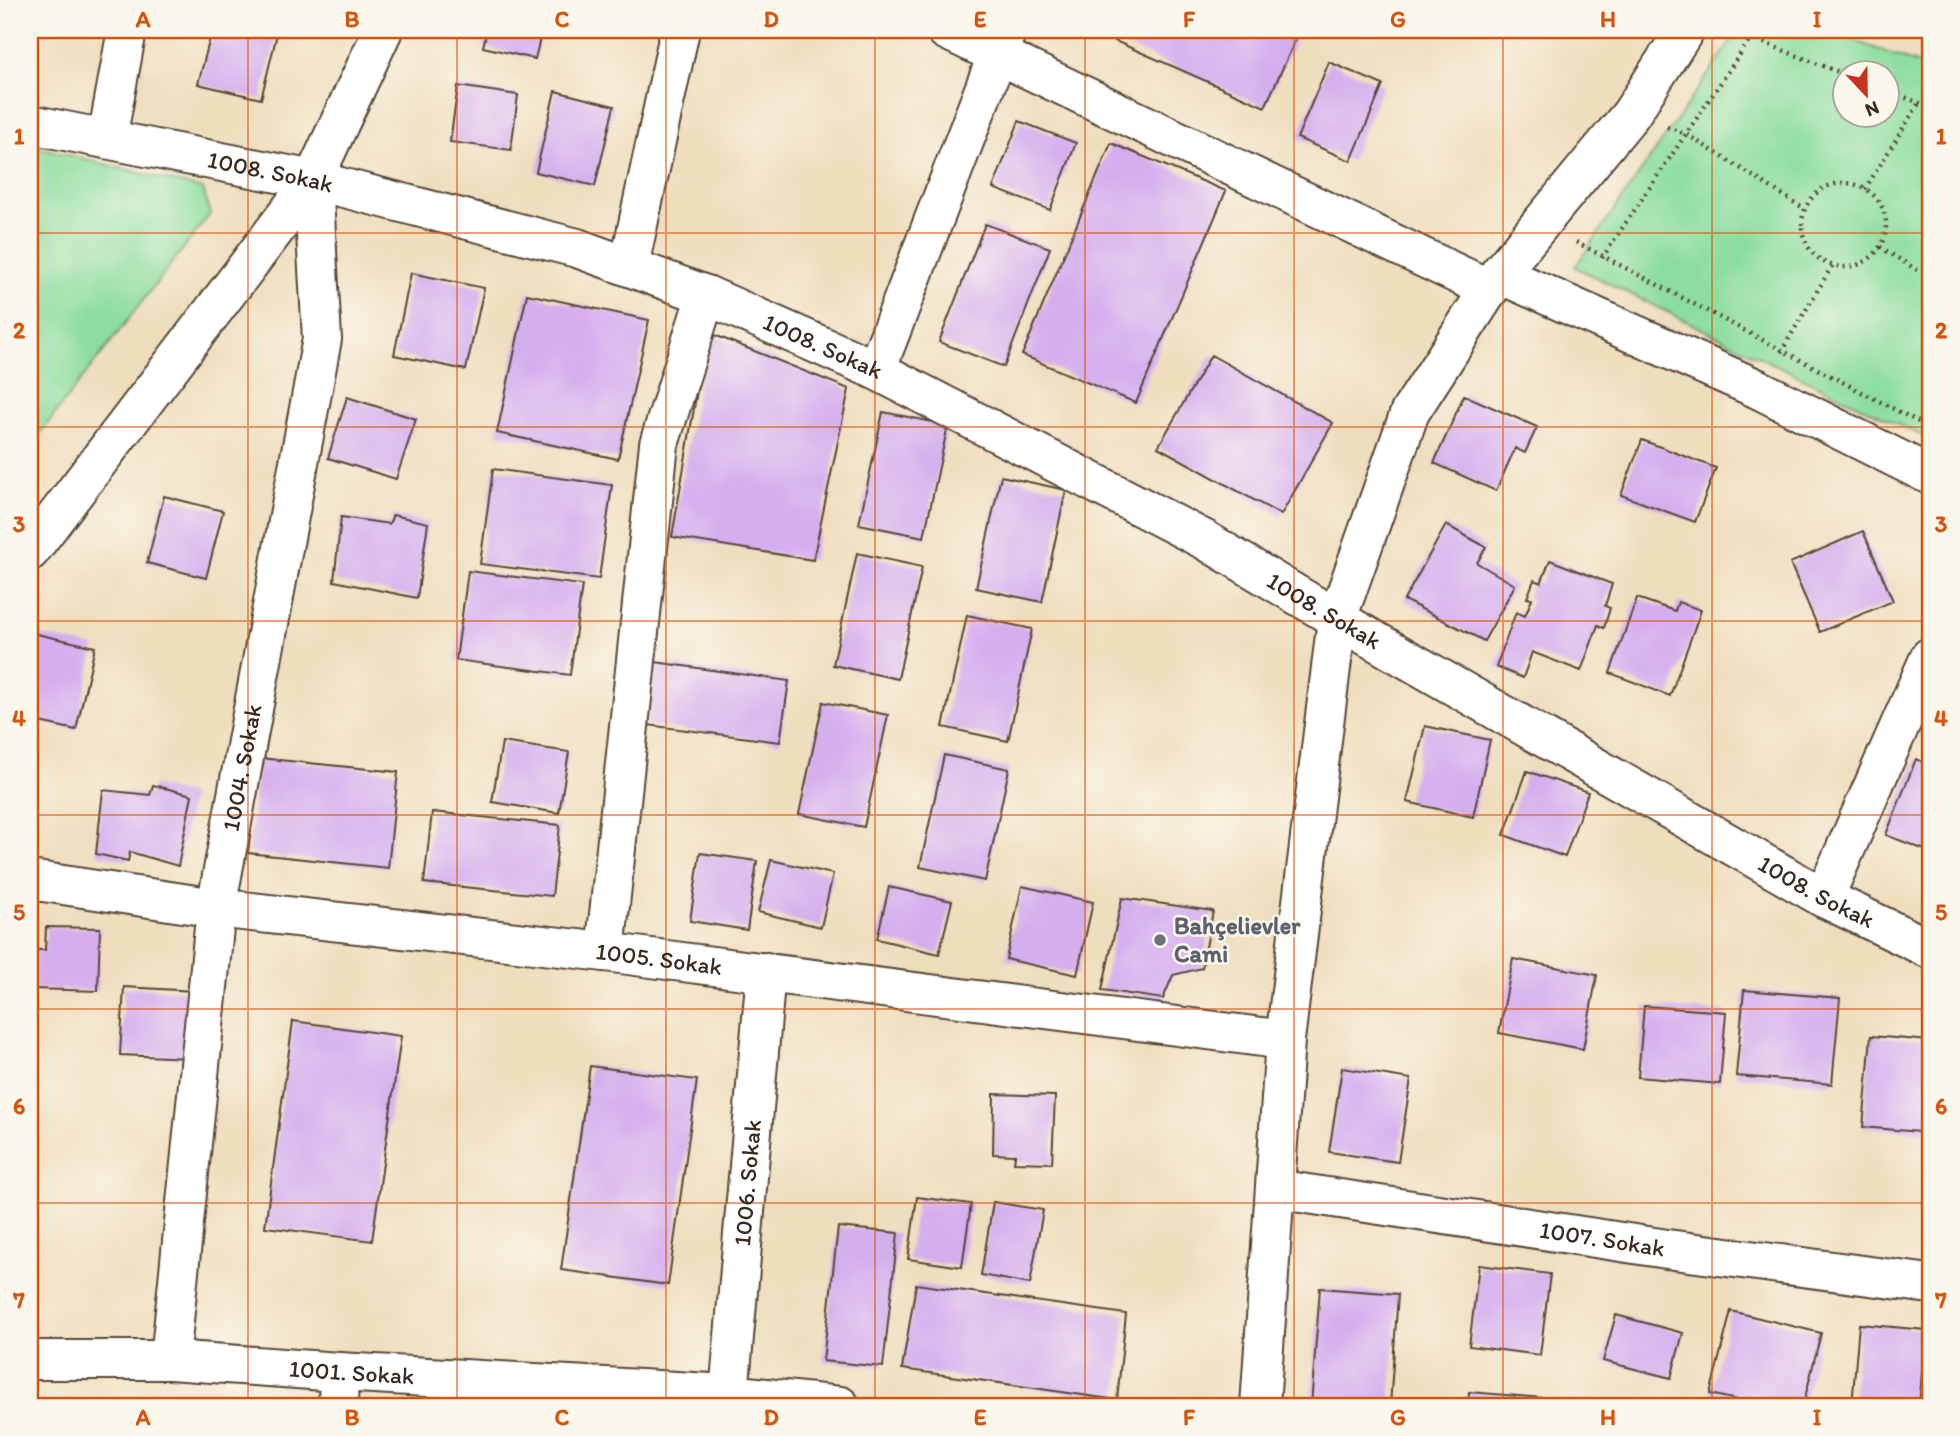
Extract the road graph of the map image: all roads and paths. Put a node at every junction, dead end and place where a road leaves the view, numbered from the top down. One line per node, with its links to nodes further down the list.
1 (127, 30): 16 (street)
2 (383, 30): 17 (street)
3 (680, 30): 24 (street)
4 (946, 30): 8 (street)
5 (1731, 30): 7 (path)
6 (1677, 33): 13 (street)
7 (1751, 38): 9 (path); 15 (path)
8 (1003, 43): 26 (street); 29 (street)
9 (1830, 69)
10 (1900, 96): 11 (path)
11 (1919, 103): 12 (path); 18 (path)
12 (1930, 107)
13 (1630, 114): 15 (path); 20 (street)
14 (30, 124): 16 (street, 1008. Sokak)
15 (1686, 134): 19 (path); 22 (path)
16 (107, 139): 17 (street, 1008. Sokak)
17 (313, 180): 24 (street, 1008. Sokak); 33 (street); 38 (street, 1004. Sokak)
18 (1865, 189): 19 (path); 21 (path)
19 (1805, 209): 23 (path)
20 (1542, 223): 22 (path); 26 (street)
21 (1880, 247): 23 (path); 25 (path)
22 (1602, 258): 28 (path)
23 (1832, 265): 28 (path)
24 (628, 266): 27 (street, 1008. Sokak)
25 (1930, 278)
26 (1494, 281): 30 (street); 34 (street)
27 (706, 295): 29 (street, 1008. Sokak); 40 (street)
28 (1782, 350): 30 (path); 31 (path)
29 (876, 370): 34 (street, 1008. Sokak)
30 (1758, 389): 32 (street)
31 (1930, 428)
32 (1930, 475)
33 (30, 551)
34 (1337, 619): 37 (street, 1008. Sokak); 42 (street)
35 (1930, 657): 37 (street)
36 (30, 880): 38 (street, 1005. Sokak)
37 (1824, 898): 39 (street, 1008. Sokak)
38 (216, 908): 40 (street, 1005. Sokak); 46 (street, 1004. Sokak)
39 (1930, 949)
40 (605, 952): 41 (street, 1005. Sokak)
41 (766, 972): 42 (street, 1005. Sokak); 48 (street, 1006. Sokak)
42 (1285, 1040): 43 (street)
43 (1275, 1189): 44 (street, 1007. Sokak); 51 (street)
44 (1930, 1284)
45 (30, 1360): 46 (street, 1001. Sokak)
46 (170, 1360): 47 (street, 1001. Sokak)
47 (338, 1389): 48 (street, 1001. Sokak)
48 (729, 1394): 49 (street, 1001. Sokak)
49 (770, 1403): 50 (street, 1001. Sokak)
50 (840, 1406)
51 (1260, 1406)

